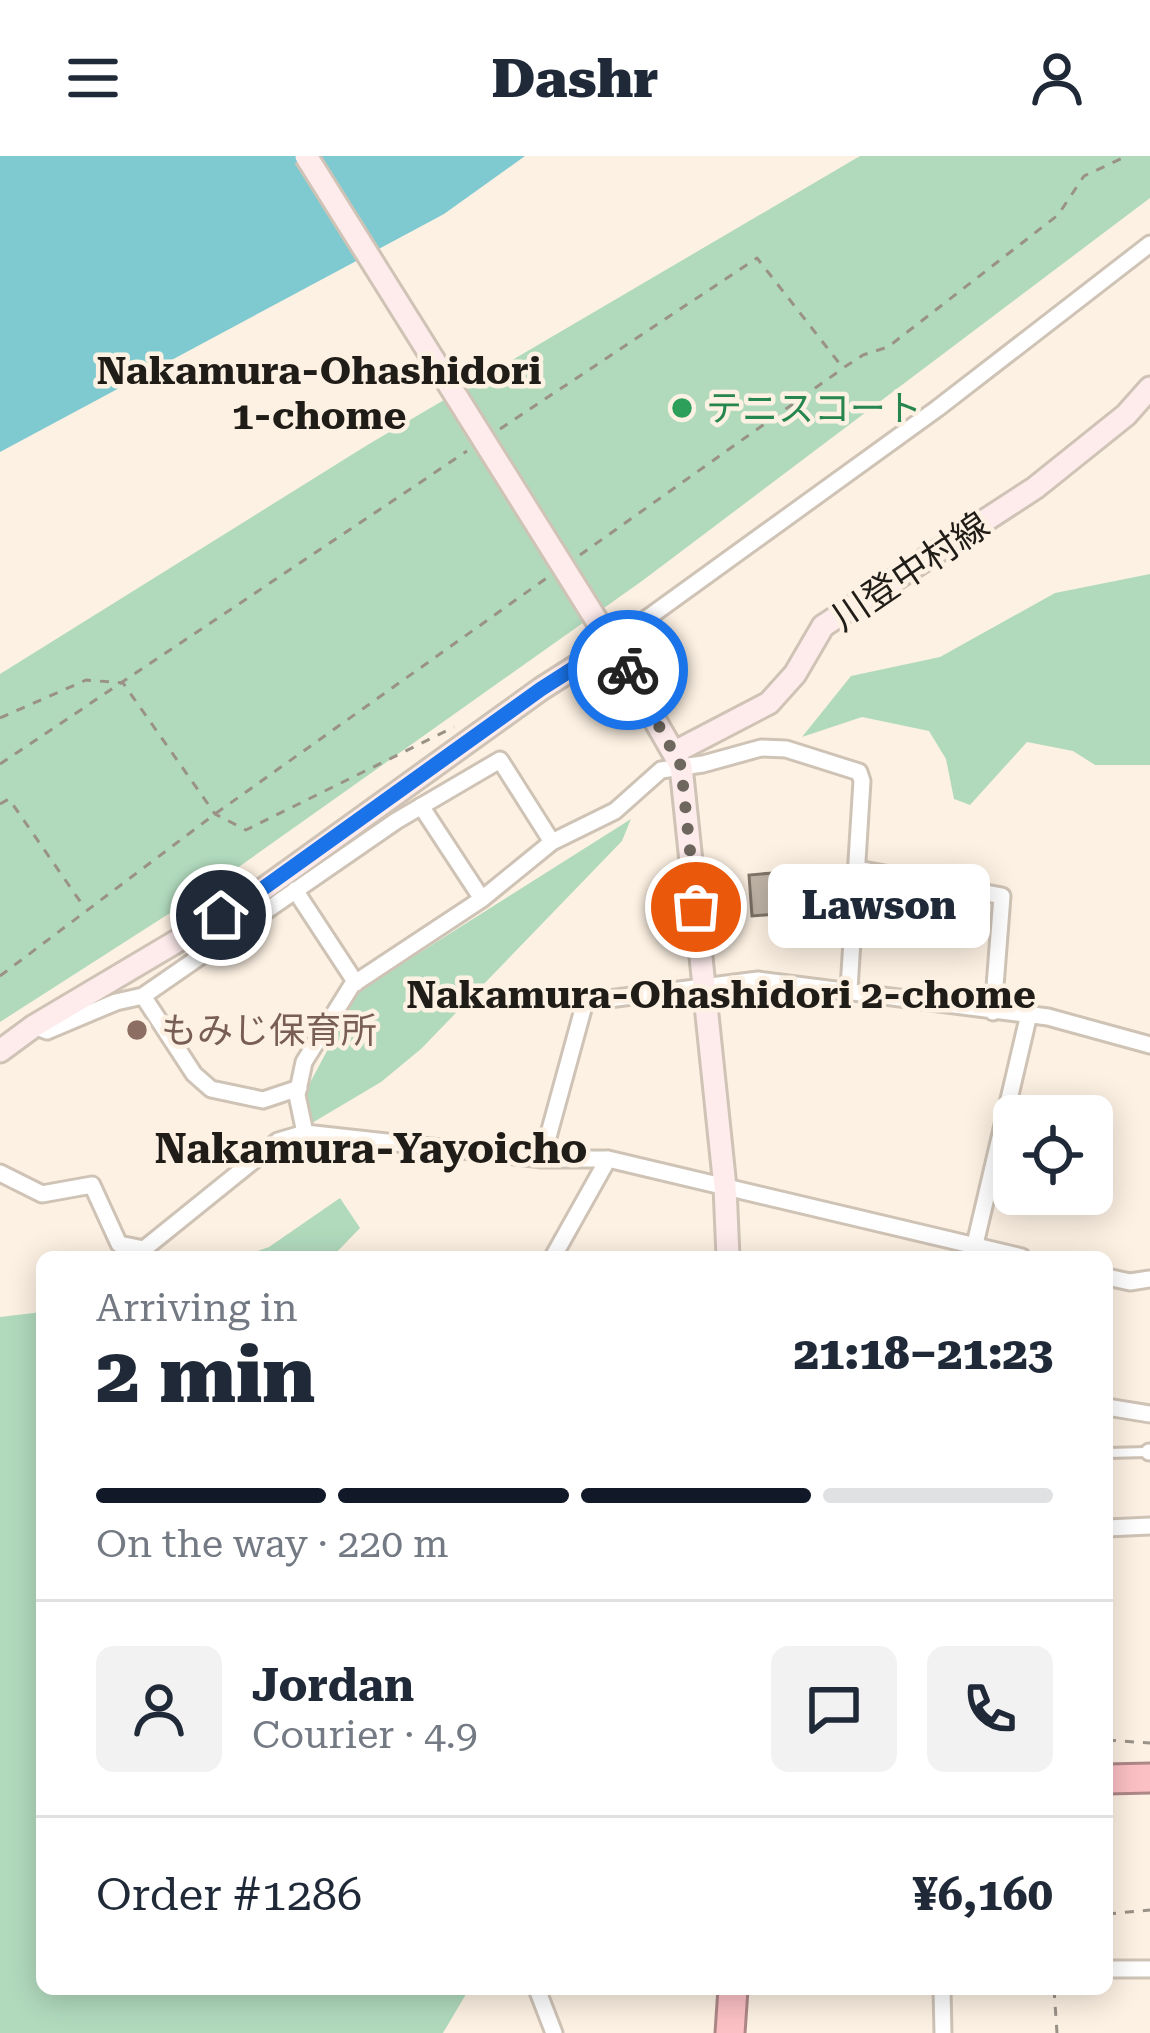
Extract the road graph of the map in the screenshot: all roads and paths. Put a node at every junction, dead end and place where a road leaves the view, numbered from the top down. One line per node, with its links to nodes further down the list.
1 (306, 156): 12 (main road, bridge)
2 (1107, 156): 4 (path)
3 (1127, 156): 4 (path)
4 (1109, 164): 6 (path)
5 (1150, 244): 12 (street)
6 (843, 368): 8 (path); 10 (path)
7 (1150, 388): 16 (main road, 川登中村線)
8 (502, 428)
9 (482, 441): 13 (path)
10 (577, 557)
11 (558, 571): 20 (path)
12 (607, 636): 16 (main road); 33 (main road)
13 (123, 683): 14 (path); 17 (path); 20 (path)
14 (0, 718)
15 (463, 722): 20 (path)
16 (678, 759): 21 (street); 22 (street); 28 (main road)
17 (0, 764)
18 (0, 804): 25 (path)
19 (421, 806): 21 (street); 23 (street); 24 (street)
20 (215, 814): 26 (path)
21 (552, 842): 24 (street)
22 (858, 869): 29 (street); 31 (street)
23 (295, 890): 27 (street); 30 (street)
24 (482, 899): 27 (street)
25 (84, 907)
26 (0, 976)
27 (356, 982): 36 (street)
28 (704, 986): 29 (street); 38 (street); 41 (main road)
29 (849, 989): 31 (street)
30 (143, 996): 33 (street); 36 (street)
31 (993, 1012): 32 (street)
32 (1029, 1014): 34 (street); 44 (street)
33 (34, 1026): 35 (main road)
34 (1150, 1045)
35 (0, 1051)
36 (298, 1088): 37 (street)
37 (305, 1133): 38 (street); 40 (street)
38 (542, 1159): 39 (street)
39 (608, 1159): 41 (street); 42 (street)
40 (0, 1173)
41 (725, 1187): 43 (main road); 44 (street)
42 (557, 1251)
43 (728, 1251)
44 (973, 1251)
45 (1113, 1278): 46 (street)
46 (1150, 1279)
47 (1113, 1408): 48 (street)
48 (1150, 1414)
49 (1150, 1452): 50 (lane)
50 (1113, 1453)
51 (1150, 1526): 52 (street)
52 (1113, 1528)
53 (1113, 1740): 54 (path)
54 (1150, 1743)
55 (1150, 1778): 56 (highway)
56 (1113, 1779)
57 (1150, 1910): 58 (path)
58 (1113, 1913)
59 (1113, 1970): 60 (street)
60 (1150, 1970)
61 (539, 1995): 65 (street)
62 (733, 1995): 66 (highway)
63 (942, 1995): 67 (street)
64 (1054, 1995): 68 (path)
65 (554, 2033)
66 (730, 2033)
67 (943, 2033)
68 (1057, 2033)

